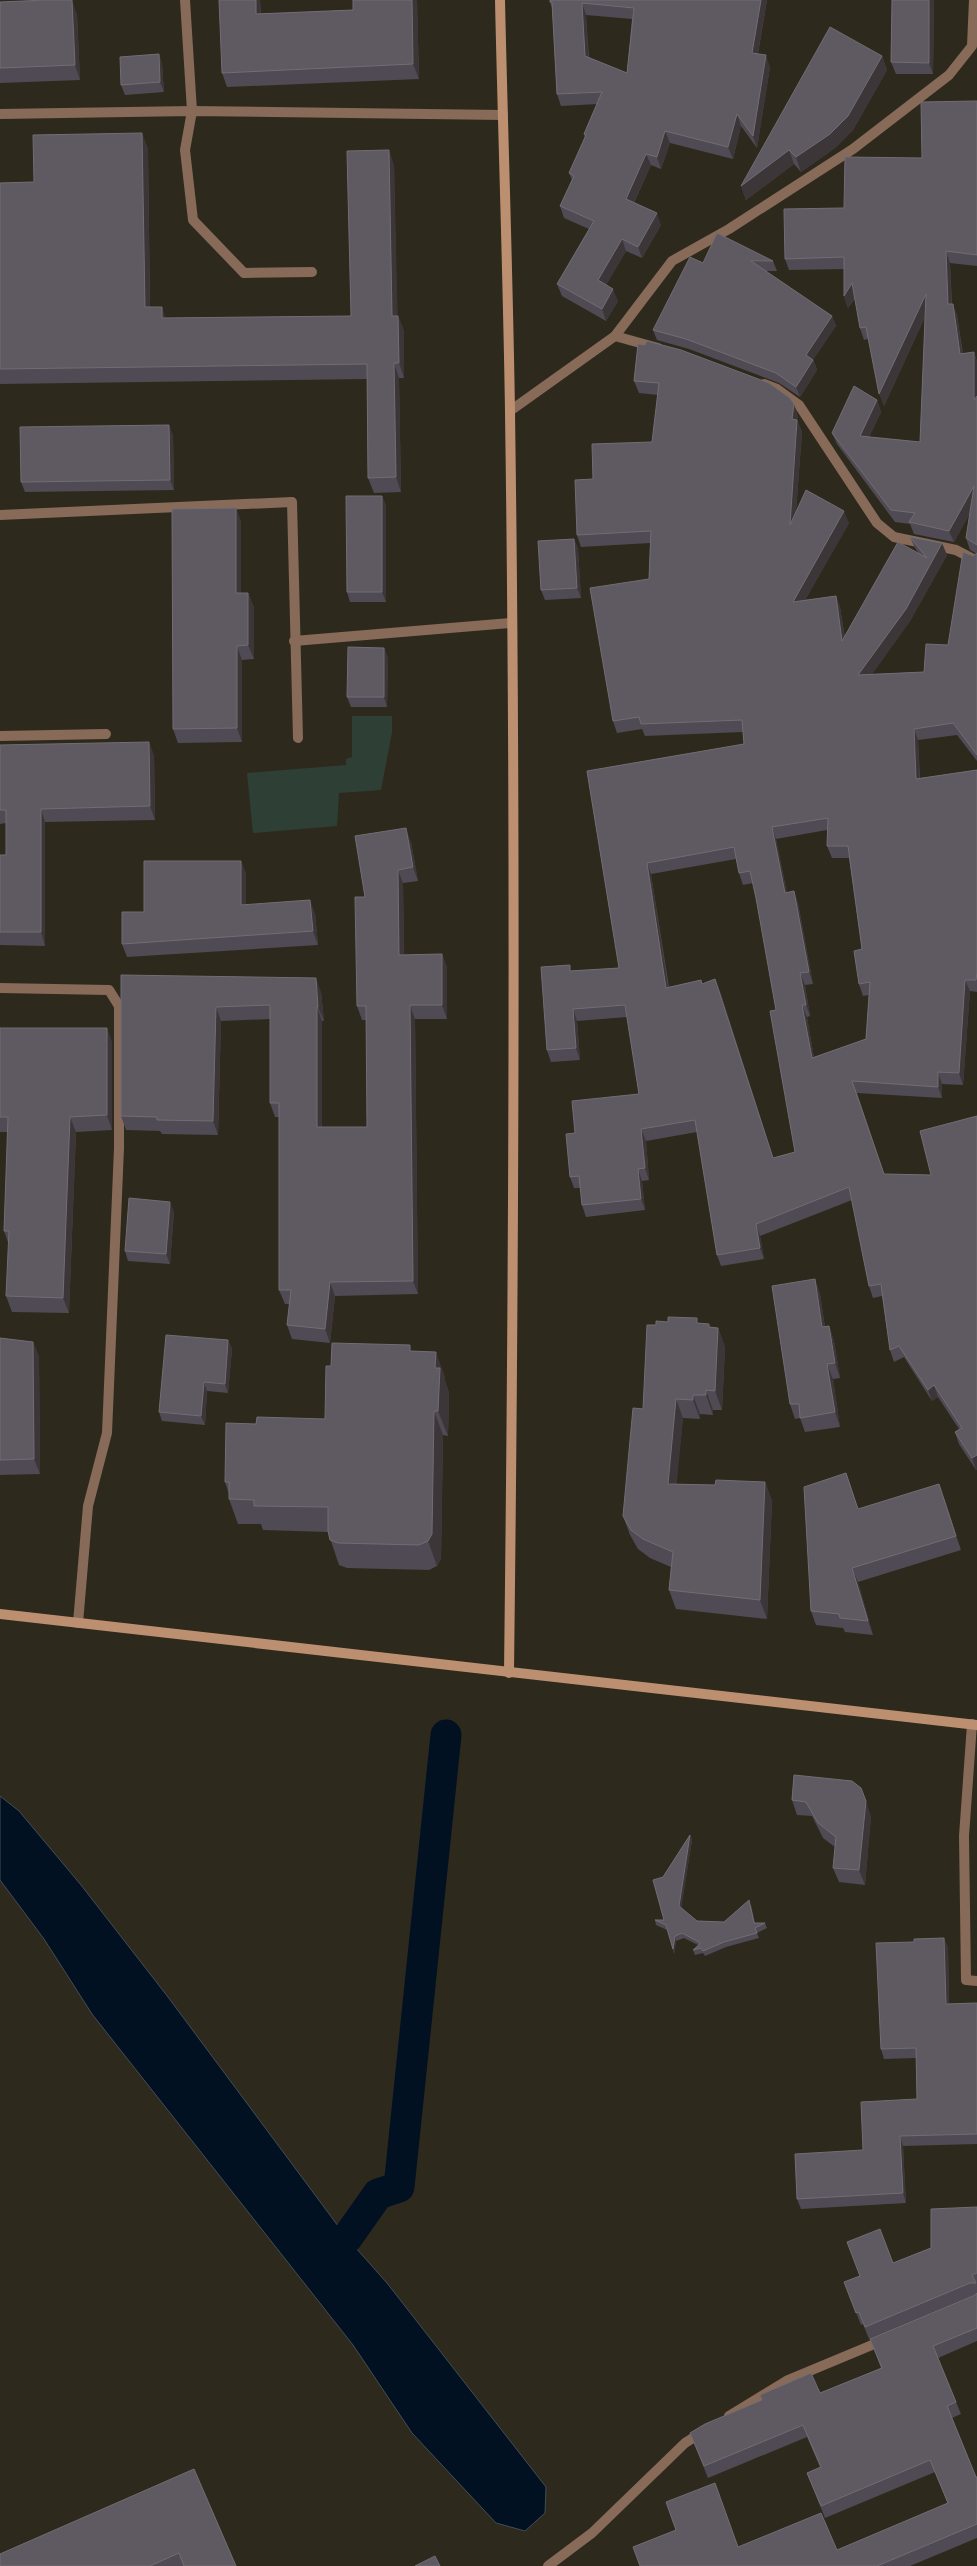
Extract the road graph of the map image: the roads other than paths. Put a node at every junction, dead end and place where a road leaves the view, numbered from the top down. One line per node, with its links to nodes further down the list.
1 (185, 0): 4 (street)
2 (500, 0): 6 (street)
3 (974, 0): 8 (street)
4 (192, 111): 5 (street); 6 (street); 7 (street)
5 (0, 114)
6 (503, 115): 11 (street)
7 (312, 272)
8 (615, 336): 9 (street); 11 (street)
9 (669, 351)
10 (750, 379): 13 (street)
11 (510, 411): 14 (street)
12 (0, 515): 15 (street)
13 (977, 561)
14 (511, 623): 15 (street); 22 (street)
15 (294, 641): 18 (street)
16 (106, 734): 17 (street)
17 (0, 736)
18 (298, 738)
19 (0, 988): 21 (street)
20 (0, 1614): 21 (street)
21 (78, 1623): 22 (street)
22 (509, 1673): 23 (street)
23 (974, 1724): 24 (street)
24 (977, 1981)
25 (896, 2335): 26 (street)
26 (548, 2566)

